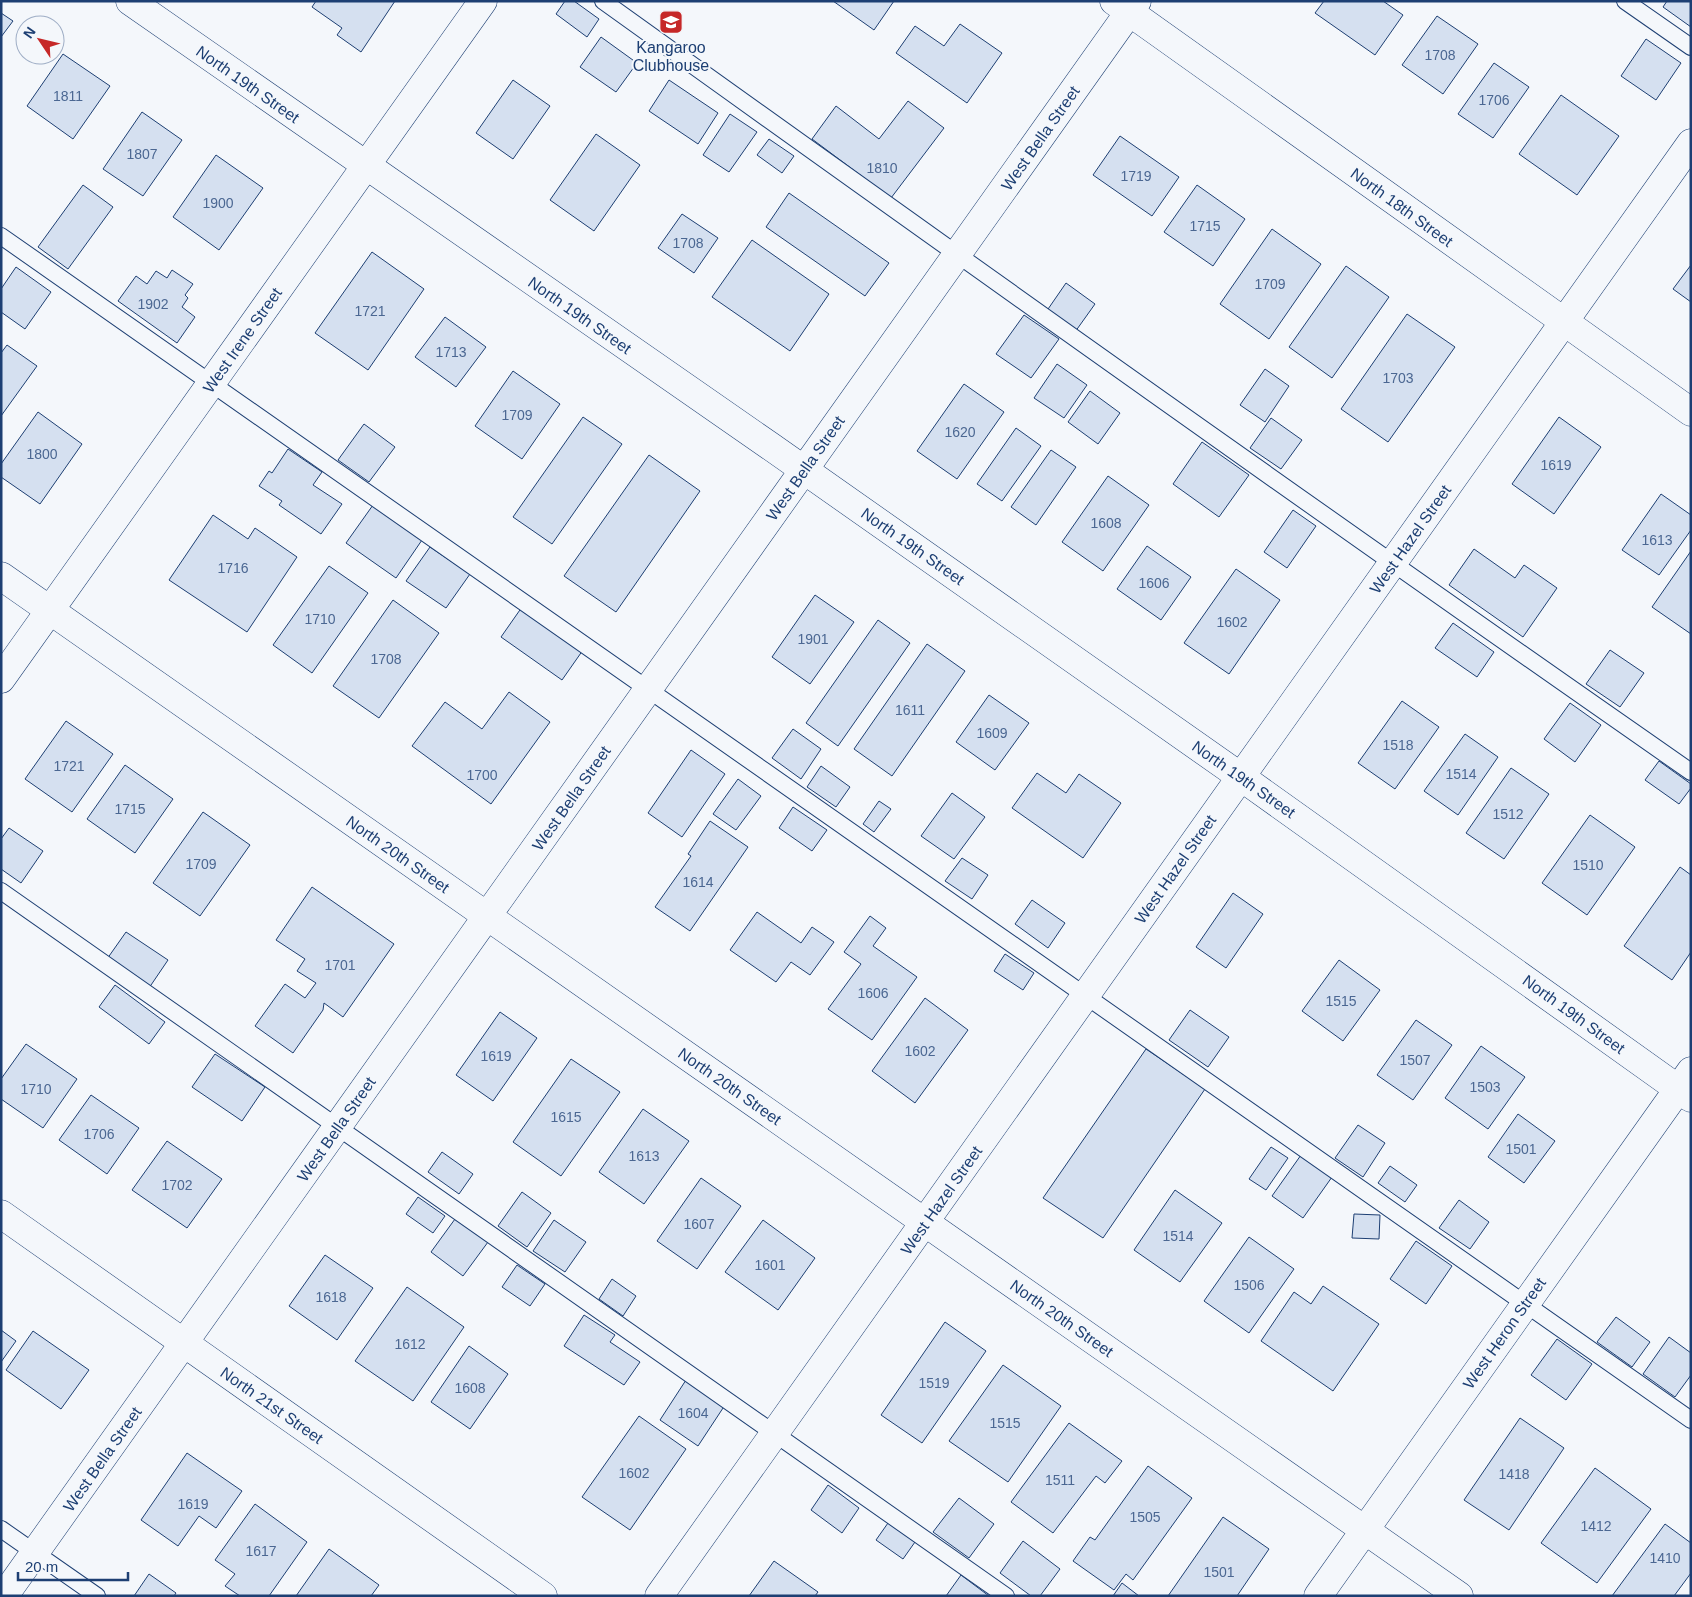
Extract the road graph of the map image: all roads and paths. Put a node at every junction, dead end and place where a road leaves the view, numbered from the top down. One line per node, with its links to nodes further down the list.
1 (130, 1): 8 (street, North 19th Street)
2 (483, 1): 8 (street, West Irene Street)
3 (603, 1): 10 (lane)
4 (1625, 1): 6 (lane)
5 (1127, 5): 10 (street, West Bella Street); 11 (street, North 18th Street)
6 (1691, 47)
7 (1691, 143): 11 (street, West Hazel Street)
8 (366, 166): 12 (street, West Irene Street); 14 (street, North 19th Street)
9 (1, 236): 12 (lane)
10 (957, 255): 14 (street, West Bella Street); 15 (lane)
11 (1563, 323): 13 (street, North 18th Street); 15 (street, West Hazel Street)
12 (212, 384): 17 (street, West Irene Street); 19 (lane)
13 (1691, 412)
14 (804, 470): 19 (street, West Bella Street); 21 (street, North 19th Street)
15 (1392, 564): 20 (lane); 21 (street, West Hazel Street)
16 (1, 576): 17 (street, North 20th Street)
17 (50, 611): 18 (street, West Irene Street); 23 (street, North 20th Street)
18 (1, 679)
19 (648, 689): 23 (street, West Bella Street); 24 (lane)
20 (1691, 772)
21 (1241, 777): 24 (street, West Hazel Street); 25 (street, North 19th Street)
22 (1, 891): 26 (lane)
23 (488, 916): 26 (street, West Bella Street); 28 (street, North 20th Street)
24 (1085, 996): 28 (street, West Hazel Street); 29 (lane)
25 (1686, 1086): 29 (street, West Heron Street)
26 (338, 1127): 30 (street, West Bella Street); 32 (lane)
27 (1, 1214): 30 (street, North 21st Street)
28 (925, 1222): 32 (street, West Hazel Street); 34 (street, North 20th Street)
29 (1525, 1304): 31 (lane); 34 (street, West Heron Street)
30 (184, 1343): 35 (street, West Bella Street); 38 (street, North 21st Street)
31 (1691, 1420)
32 (774, 1434): 39 (street, West Hazel Street); 40 (lane)
33 (1, 1528): 35 (lane)
34 (1364, 1530): 41 (street, West Heron Street); 42 (street, North 20th Street)
35 (35, 1553): 36 (street, West Bella Street); 37 (lane)
36 (4, 1596)
37 (96, 1596)
38 (543, 1596)
39 (660, 1596)
40 (1006, 1596)
41 (1318, 1596)
42 (1459, 1596)

